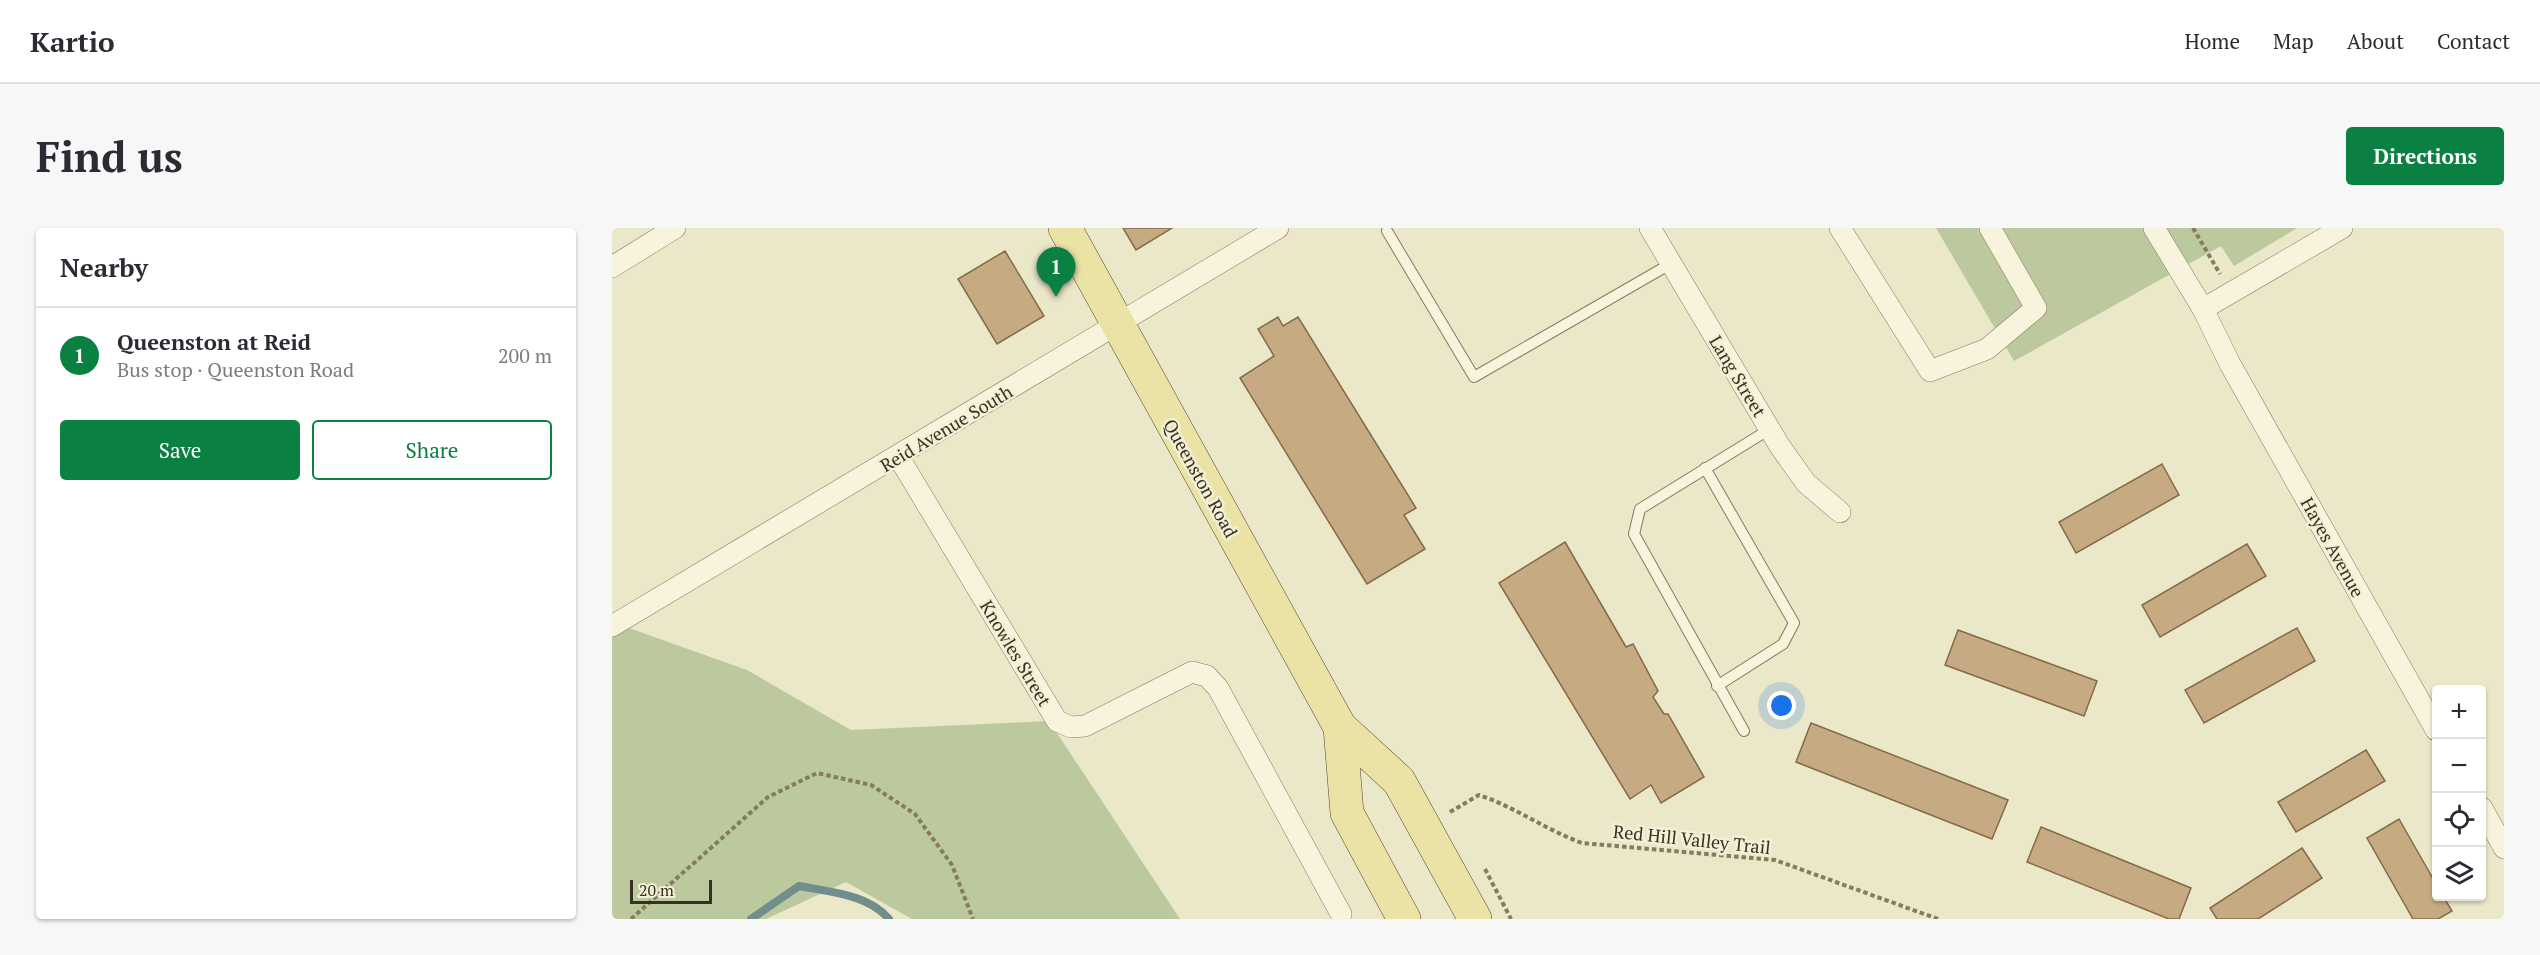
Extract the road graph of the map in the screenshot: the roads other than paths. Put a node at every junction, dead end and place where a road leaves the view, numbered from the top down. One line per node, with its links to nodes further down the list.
1 (675, 228): 11 (street)
2 (1065, 228): 13 (main road, Queenston Road)
3 (1278, 228): 13 (street, Reid Avenue South)
4 (1650, 228): 10 (street, Lang Street)
5 (1840, 228): 6 (street)
6 (1990, 228)
7 (2154, 228): 12 (street, Hayes Avenue)
8 (2342, 228): 12 (street)
9 (1387, 231): 10 (lane)
10 (1672, 263): 14 (street, Lang Street)
11 (612, 267)
12 (2203, 309): 20 (street, Hayes Avenue)
13 (1117, 326): 15 (street, Reid Avenue South); 21 (main road, Queenston Road)
14 (1770, 429): 16 (lane); 17 (street, Lang Street)
15 (898, 456): 18 (street, Reid Avenue South); 25 (street, Knowles Street)
16 (1705, 468): 19 (lane); 19 (lane)
17 (1840, 512)
18 (612, 626)
19 (1717, 686): 22 (lane)
20 (2432, 723)
21 (1340, 727): 26 (main road, Queenston Road); 27 (main road, Queenston Road)
22 (1744, 731)
23 (2486, 817): 24 (street)
24 (2504, 848)
25 (1341, 914)
26 (1404, 919)
27 (1475, 919)

